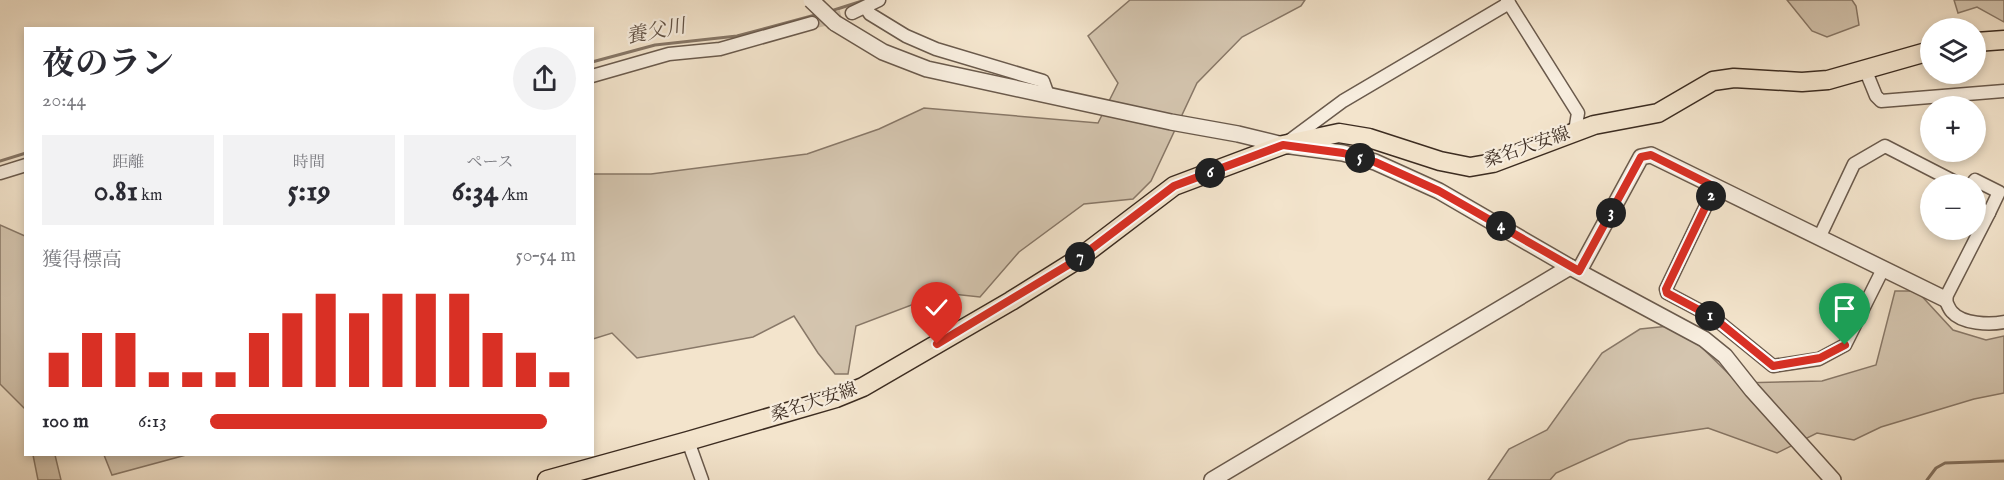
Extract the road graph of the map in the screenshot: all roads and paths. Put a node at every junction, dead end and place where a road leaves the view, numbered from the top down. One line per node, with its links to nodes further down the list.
1 (811, 0): 13 (street, bridge)
2 (879, 0): 4 (street)
3 (1508, 2): 14 (street); 15 (street)
4 (866, 8): 5 (street); 13 (street)
5 (852, 13)
6 (812, 23): 11 (street)
7 (2004, 40): 8 (main road)
8 (1986, 41)
9 (1920, 54): 10 (main road, 桑名大安線)
10 (1865, 69): 12 (street); 14 (main road, 桑名大安線)
11 (594, 75)
12 (2004, 91)
13 (1042, 94): 15 (street)
14 (1575, 131): 15 (main road, 桑名大安線)
15 (1283, 145): 23 (street); 27 (main road, 桑名大安線)
16 (24, 166): 17 (street)
17 (0, 173)
18 (1940, 174): 22 (street)
19 (1715, 187): 22 (street); 23 (street); 24 (street)
20 (1986, 190): 21 (street)
21 (1998, 200): 25 (street)
22 (1819, 238): 24 (street)
23 (1575, 269): 30 (street); 31 (street)
24 (1883, 269): 25 (street)
25 (1945, 299): 26 (street)
26 (2004, 322)
27 (688, 441): 28 (main road, 桑名大安線); 29 (street)
28 (547, 480)
29 (702, 480)
30 (1212, 480)
31 (1833, 480)

